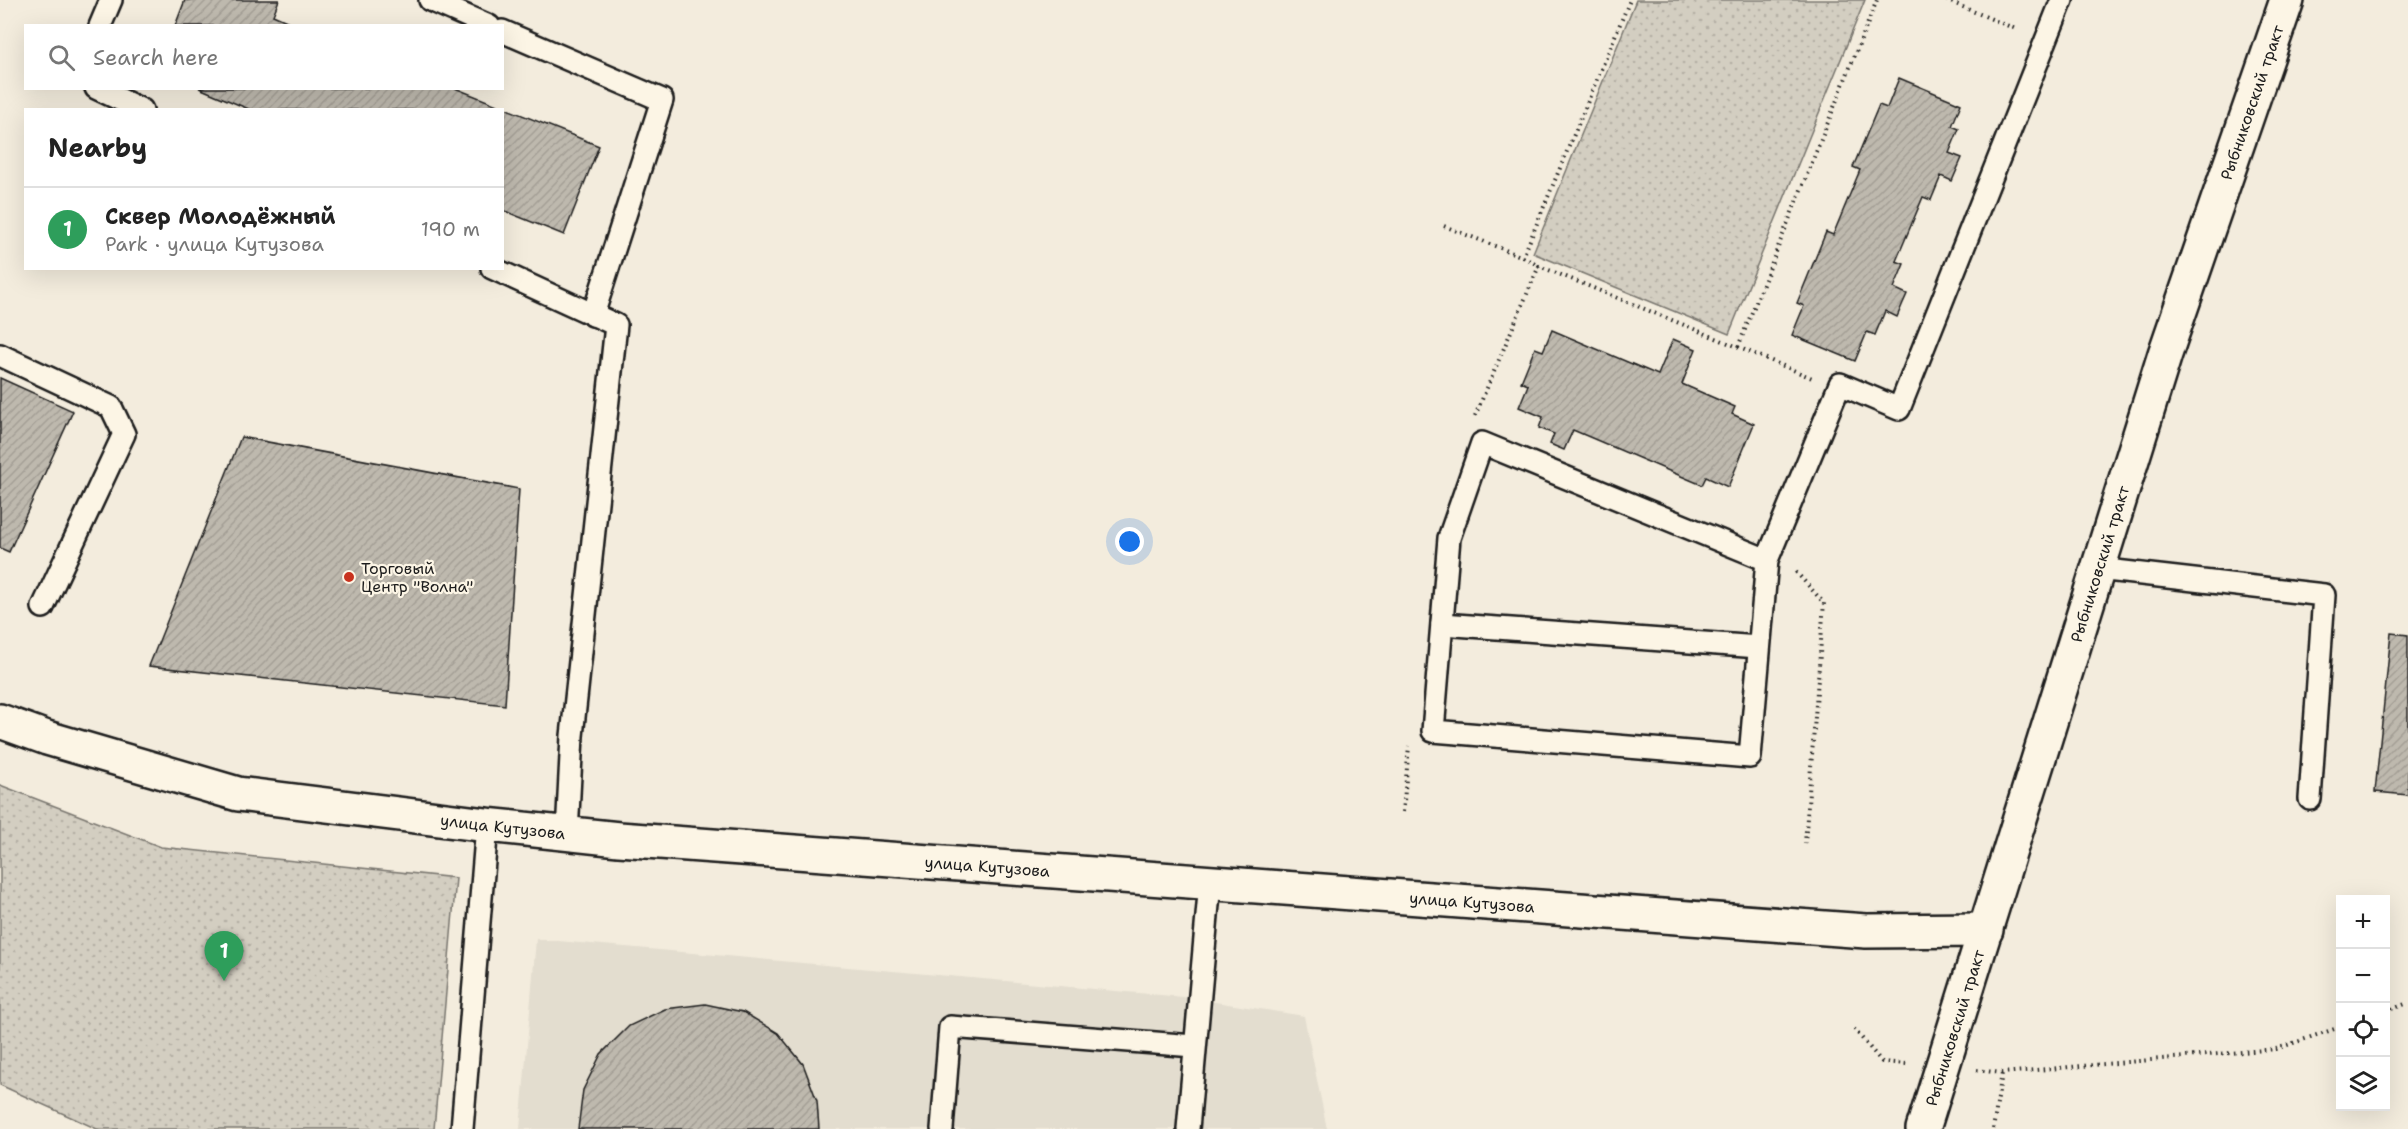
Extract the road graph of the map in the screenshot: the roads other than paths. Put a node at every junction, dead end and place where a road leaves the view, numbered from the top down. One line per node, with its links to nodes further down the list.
1 (111, 0): 5 (lane)
2 (430, 0): 6 (lane)
3 (2062, 0): 13 (lane)
4 (2287, 0): 14 (street, Рыбниковский тракт)
5 (101, 24)
6 (484, 24)
7 (504, 32): 11 (lane)
8 (100, 90): 9 (lane)
9 (138, 108)
10 (496, 270): 11 (lane)
11 (593, 315): 21 (lane)
12 (0, 355): 15 (lane)
13 (1767, 560): 16 (lane); 17 (lane)
14 (2098, 570): 19 (lane); 23 (street, Рыбниковский тракт)
15 (43, 607)
16 (1442, 624): 17 (lane); 17 (lane)
17 (1759, 647)
18 (0, 721): 20 (street, улица Кутузова)
19 (2310, 799)
20 (487, 825): 21 (street, улица Кутузова); 25 (lane)
21 (567, 834): 22 (street, улица Кутузова)
22 (1210, 882): 23 (street, улица Кутузова); 24 (lane)
23 (1986, 930): 28 (street, Рыбниковский тракт)
24 (1194, 1046): 26 (lane); 27 (lane)
25 (462, 1129)
26 (942, 1129)
27 (1188, 1129)
28 (1923, 1129)

